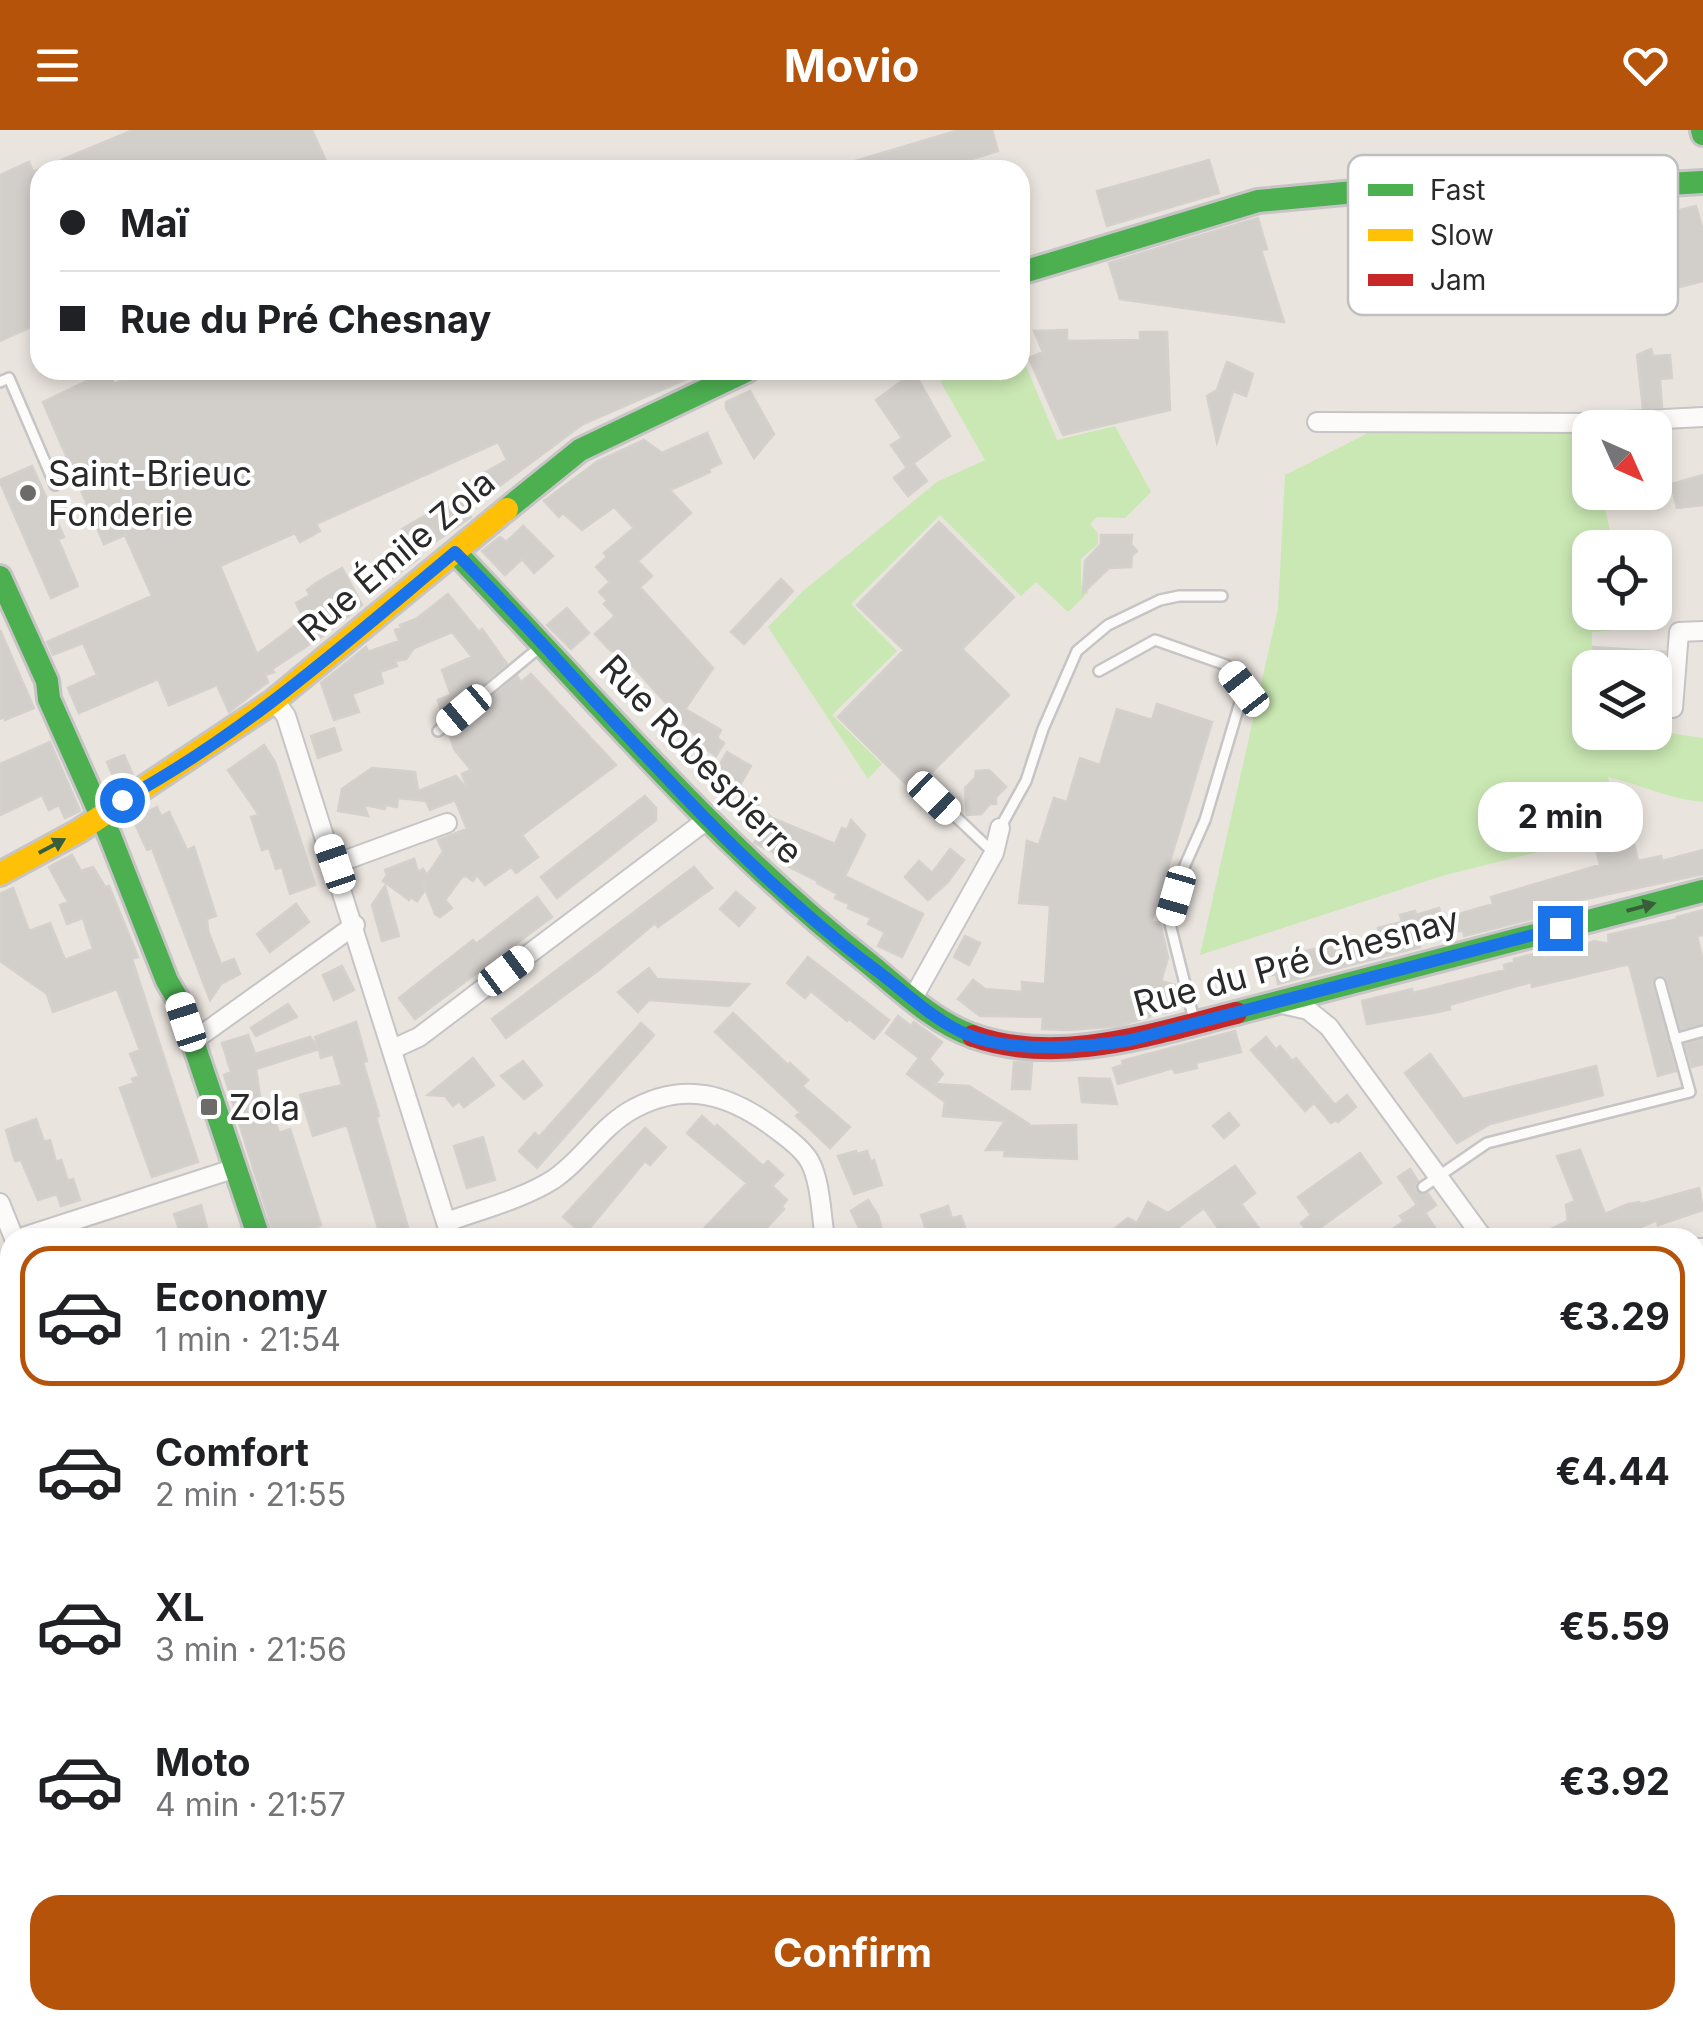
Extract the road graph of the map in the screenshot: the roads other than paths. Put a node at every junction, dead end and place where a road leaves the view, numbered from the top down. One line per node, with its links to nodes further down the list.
1 (1703, 182): 2 (street)
2 (1678, 184)
3 (1348, 193): 4 (street)
4 (1030, 270)
5 (727, 380): 10 (street, Rue Émile Zola)
6 (0, 382): 9 (lane)
7 (1703, 418): 8 (street)
8 (1317, 422)
9 (55, 484)
10 (455, 552): 14 (street, Rue Robespierre); 16 (street, Rue Émile Zola)
11 (0, 577): 20 (street)
12 (1222, 596): 23 (lane)
13 (1703, 631): 17 (street)
14 (542, 645): 18 (lane); 21 (street, Rue Robespierre)
15 (1098, 671): 32 (lane)
16 (274, 700): 20 (street, Rue Émile Zola); 25 (street)
17 (1673, 708)
18 (438, 731)
19 (934, 798): 24 (lane)
20 (101, 816): 26 (street, Rue Émile Zola, one-way to 20); 35 (street)
21 (708, 819): 30 (street, Rue Robespierre); 36 (street)
22 (446, 823): 25 (street)
23 (1000, 828): 24 (street)
24 (994, 853): 30 (street)
25 (335, 864): 28 (street)
26 (0, 874)
27 (1703, 891): 31 (street, Rue du Pré Chesnay, one-way to 27)
28 (354, 925): 35 (street); 36 (street)
29 (1660, 984): 34 (lane)
30 (914, 998): 32 (street, Rue du Pré Chesnay)
31 (1276, 1002): 32 (street, Rue du Pré Chesnay); 38 (street)
32 (1194, 1023)
33 (1703, 1031): 34 (lane)
34 (1675, 1038): 38 (lane)
35 (193, 1041): 37 (street)
36 (394, 1049): 43 (street)
37 (236, 1168): 41 (street); 42 (street)
38 (1431, 1182): 46 (street)
39 (0, 1203): 40 (street)
40 (10, 1228)
41 (49, 1228)
42 (249, 1228)
43 (448, 1228)
44 (453, 1228): 45 (street)
45 (823, 1228)
46 (1474, 1228)

